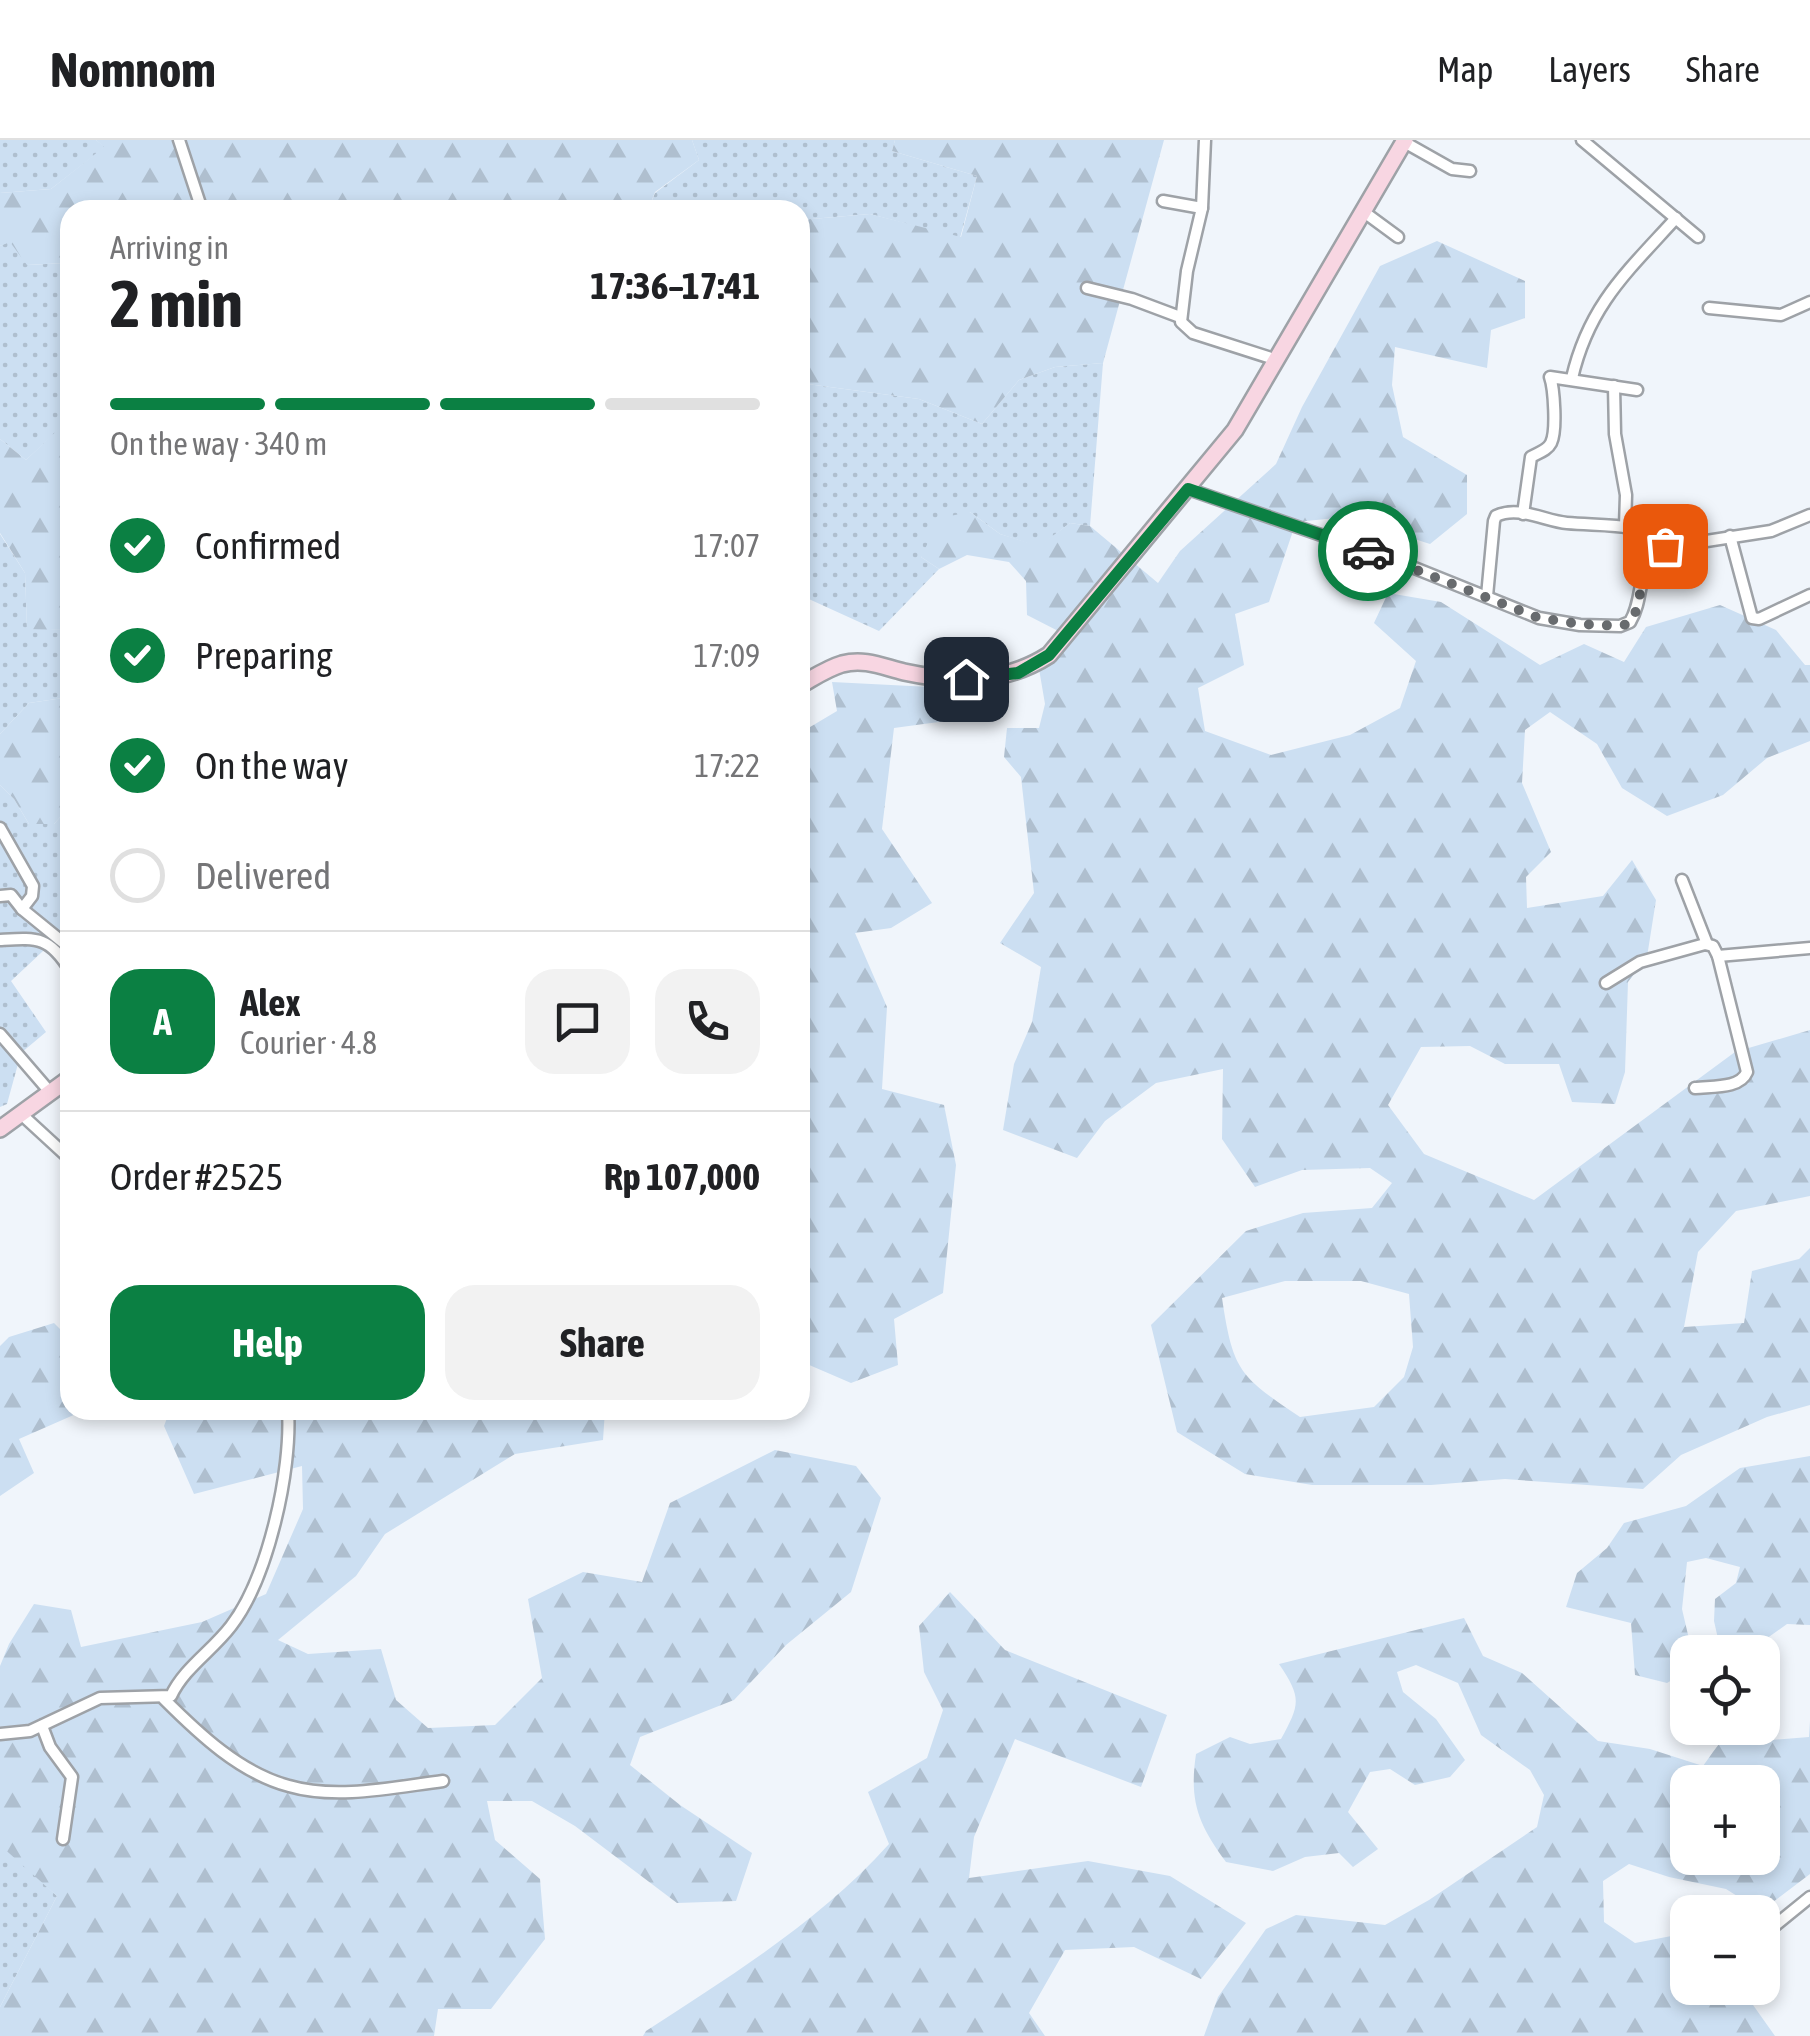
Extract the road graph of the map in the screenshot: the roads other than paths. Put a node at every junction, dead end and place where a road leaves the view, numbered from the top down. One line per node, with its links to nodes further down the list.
1 (179, 140): 6 (street)
2 (1205, 140): 8 (street)
3 (1582, 140): 10 (street)
4 (1405, 141): 5 (street); 9 (street)
5 (1470, 171)
6 (199, 200)
7 (1163, 200): 8 (street)
8 (1202, 208): 16 (street)
9 (1364, 212): 11 (street); 17 (street)
10 (1676, 218): 12 (street); 18 (street)
11 (1398, 237)
12 (1698, 237)
13 (1087, 288): 16 (street)
14 (1810, 302): 15 (street)
15 (1708, 308)
16 (1180, 317): 17 (street)
17 (1274, 359): 21 (street)
18 (1572, 378): 19 (street); 22 (street)
19 (1614, 386): 20 (street); 24 (street)
20 (1637, 390)
21 (1188, 489): 28 (street); 29 (street)
22 (1524, 514): 24 (street); 28 (street)
23 (1810, 515): 25 (street)
24 (1626, 527): 26 (street)
25 (1730, 536): 26 (street); 27 (street)
26 (1655, 549): 28 (street)
27 (1810, 595)
28 (1487, 596)
29 (810, 680)
30 (0, 828): 33 (street)
31 (1682, 880): 36 (street)
32 (0, 896): 33 (street)
33 (22, 909): 35 (street)
34 (0, 940): 38 (street)
35 (60, 940)
36 (1708, 944): 39 (street); 40 (street)
37 (1810, 948): 39 (street)
38 (60, 955)
39 (1718, 956): 43 (street)
40 (1606, 983)
41 (0, 1034): 44 (street)
42 (60, 1085): 44 (street)
43 (1695, 1088)
44 (50, 1092): 45 (street)
45 (20, 1112): 46 (street); 47 (street)
46 (0, 1129)
47 (60, 1149)
48 (288, 1420): 49 (street)
49 (164, 1699): 50 (street); 52 (street)
50 (42, 1726): 51 (street); 53 (street)
51 (0, 1734)
52 (443, 1781)
53 (63, 1839)
54 (1810, 1897): 55 (street)
55 (1780, 1921)

